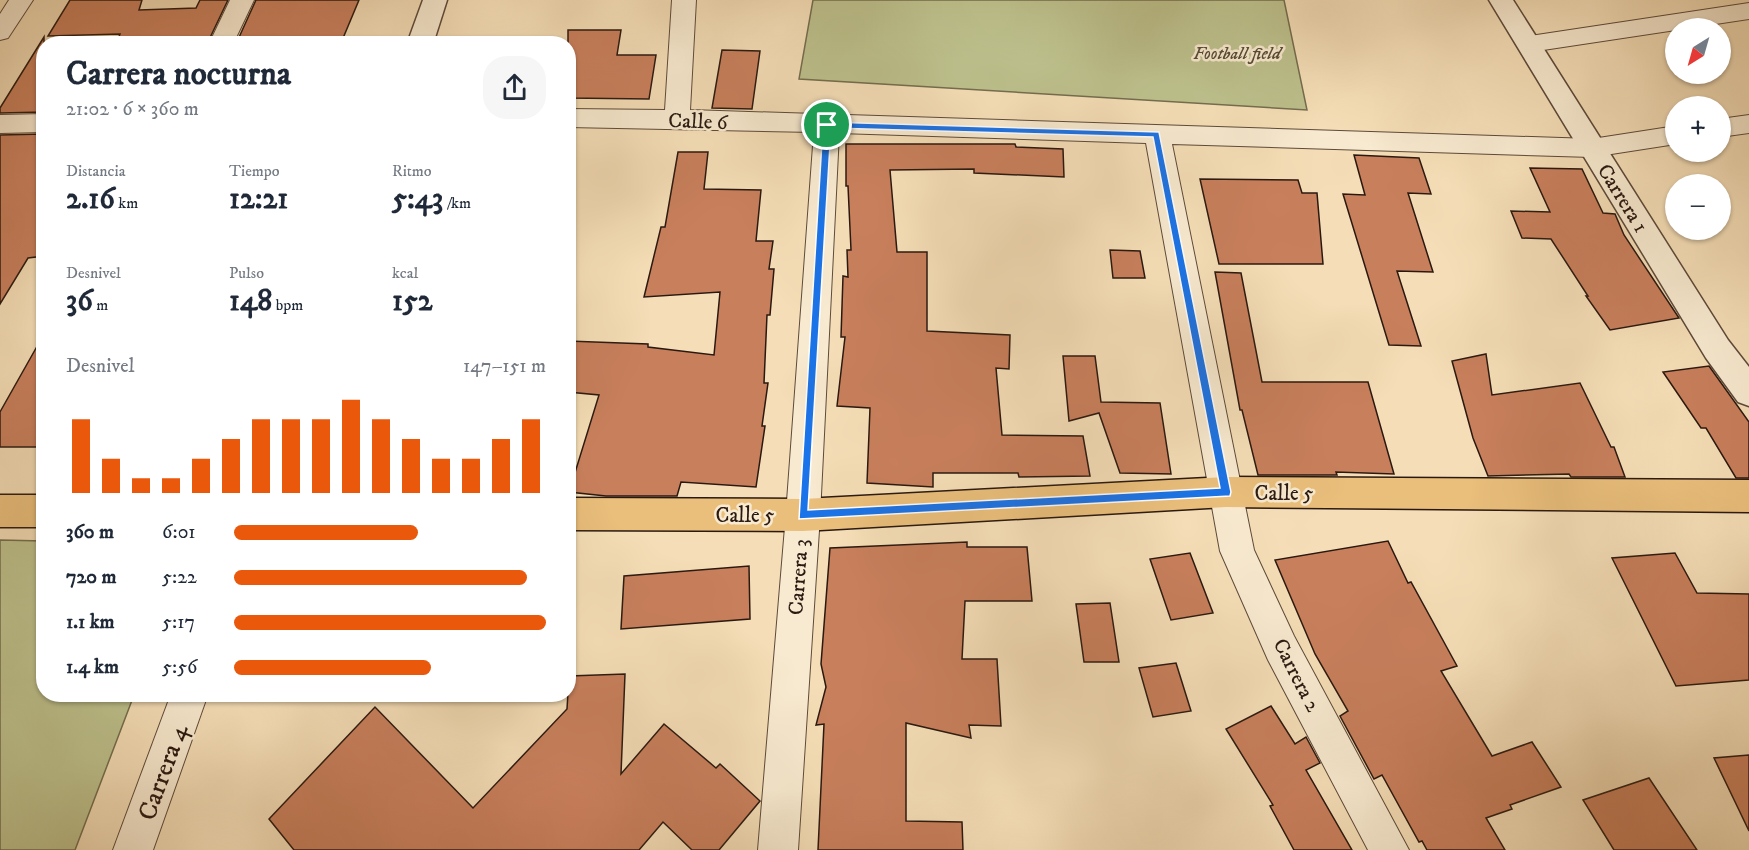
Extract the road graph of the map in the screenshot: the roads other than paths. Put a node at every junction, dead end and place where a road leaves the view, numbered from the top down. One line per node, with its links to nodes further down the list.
1 (21, 0): 7 (street)
2 (242, 0): 8 (street)
3 (435, 0): 9 (street)
4 (684, 0): 12 (street)
5 (1502, 0): 10 (street, Carrera 1)
6 (1749, 11): 10 (street)
7 (0, 32)
8 (225, 36)
9 (423, 36)
10 (1530, 45): 20 (street, Carrera 1)
11 (576, 118): 12 (street, Calle 6)
12 (677, 119): 16 (street, Calle 6)
13 (36, 123): 14 (street)
14 (0, 124)
15 (1749, 124): 17 (street)
16 (827, 125): 18 (street, Calle 6); 27 (street, Carrera 3)
17 (1731, 126)
18 (1157, 134): 20 (street, Calle 6); 22 (street, Carrera 2)
19 (1665, 137): 20 (street, Calle 6)
20 (1592, 148): 21 (street, Carrera 1)
21 (1749, 392)
22 (1226, 492): 23 (main road, Calle 5); 27 (main road, Calle 5); 31 (street, Carrera 2)
23 (1749, 496)
24 (0, 511): 25 (main road)
25 (36, 511)
26 (576, 514): 27 (main road, Calle 5)
27 (803, 515): 30 (street, Carrera 3)
28 (187, 702): 29 (street, Carrera 4)
29 (133, 850)
30 (778, 850)
31 (1389, 850)

